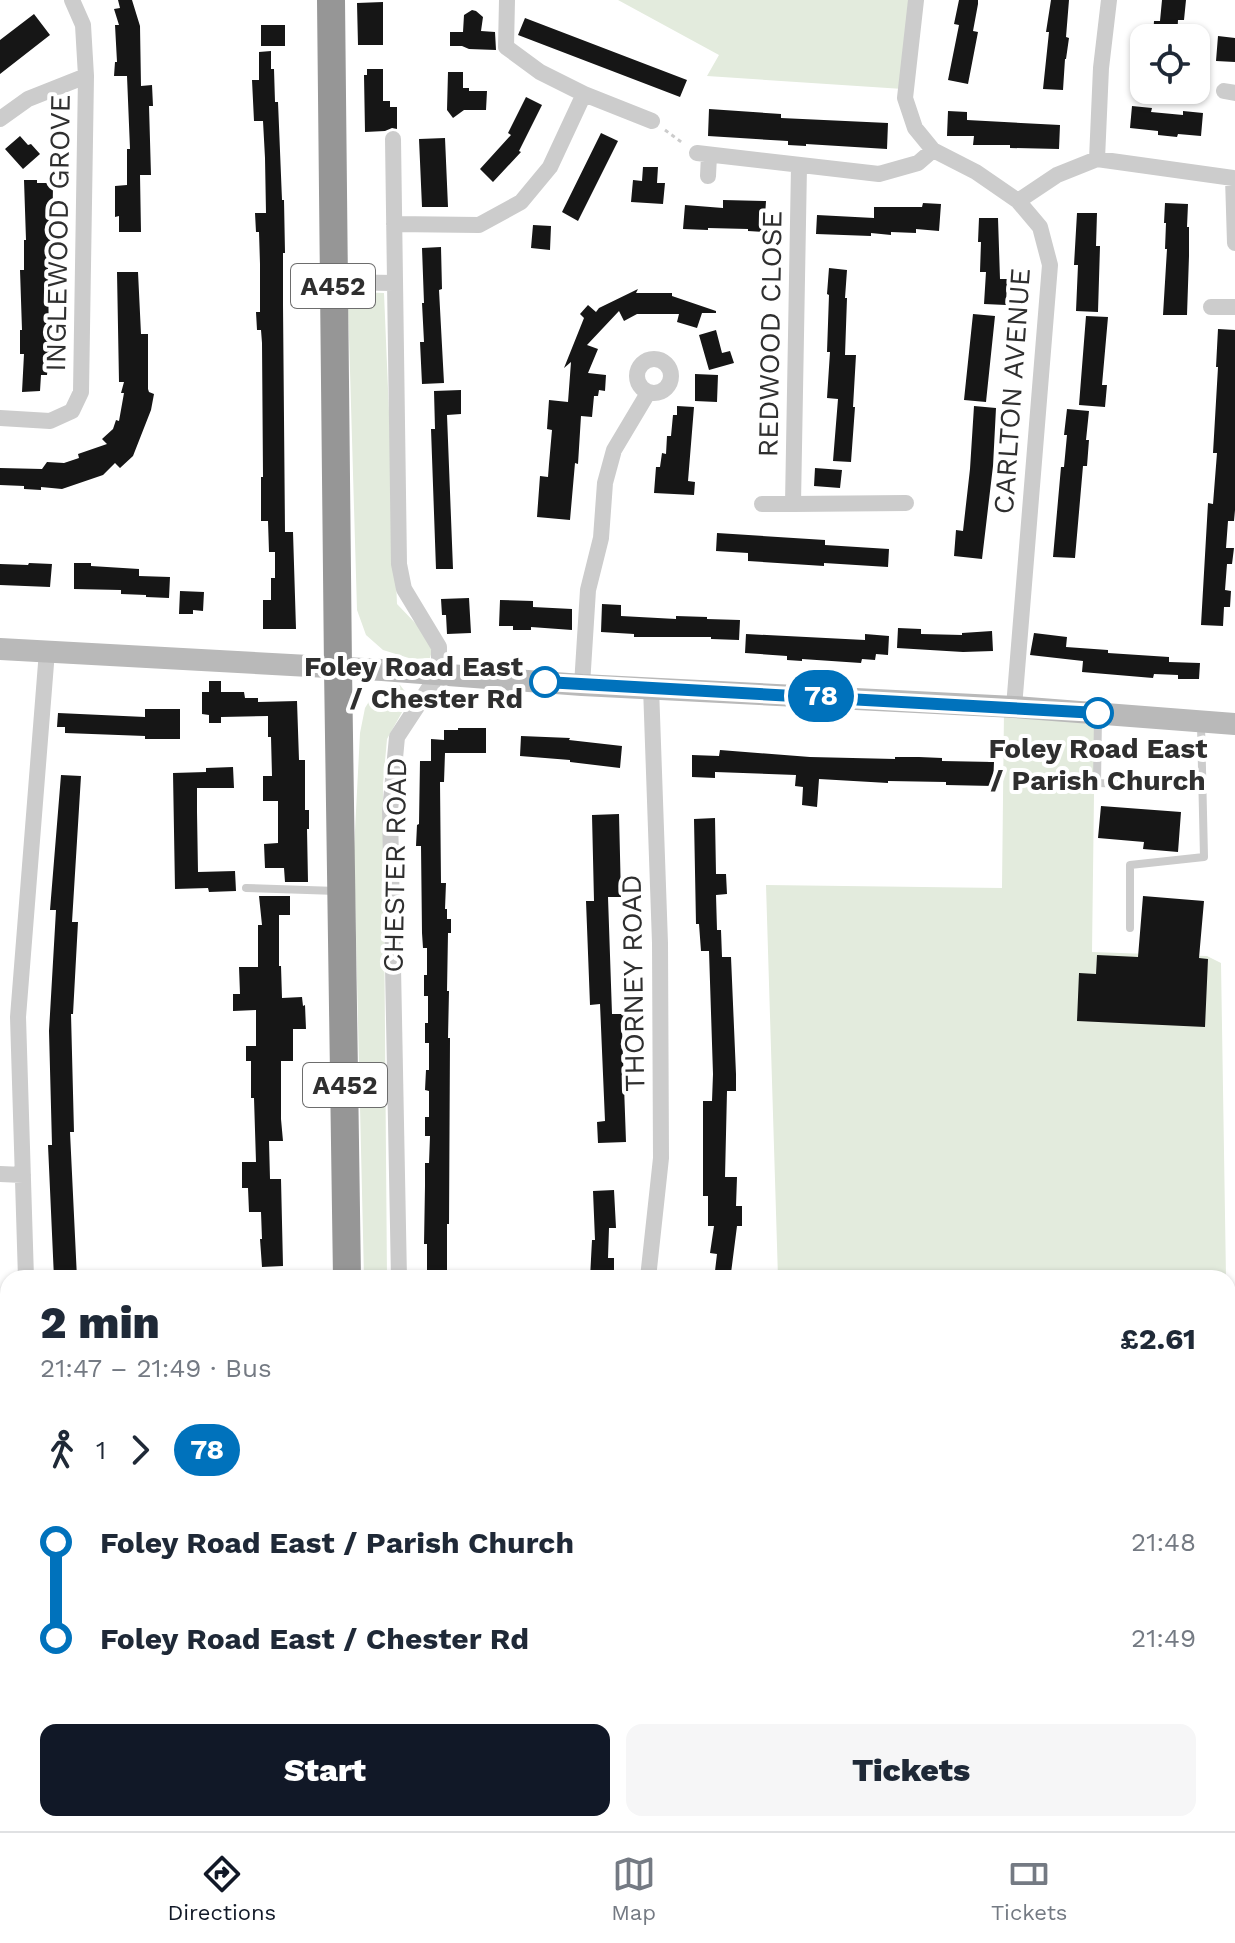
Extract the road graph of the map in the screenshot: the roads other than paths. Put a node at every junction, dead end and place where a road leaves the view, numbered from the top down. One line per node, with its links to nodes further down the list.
1 (72, 0): 6 (street, INGLEWOOD GROVE)
2 (331, 0): 19 (highway, CHESTER ROAD / A452)
3 (507, 0): 7 (street)
4 (916, 0): 11 (street, CARLTON AVENUE)
5 (1109, 0): 12 (street)
6 (86, 76): 8 (street, INGLEWOOD GROVE); 24 (street, INGLEWOOD GROVE)
7 (584, 94): 9 (street); 17 (street)
8 (0, 119)
9 (652, 121)
10 (393, 139): 17 (street)
11 (933, 150): 13 (street); 16 (street, CARLTON AVENUE)
12 (1097, 159): 14 (street); 16 (street)
13 (799, 166): 15 (street); 29 (street, REDWOOD CLOSE)
14 (1234, 173): 18 (street)
15 (708, 176)
16 (1018, 201): 36 (street, CARLTON AVENUE)
17 (394, 224): 20 (street)
18 (1235, 243)
19 (333, 282): 20 (street); 32 (highway, CHESTER ROAD / A452)
20 (394, 283): 33 (street)
21 (1211, 307): 22 (street)
22 (1235, 307)
23 (648, 393): 34 (street)
24 (0, 418)
25 (887, 485): 26 (street)
26 (887, 503): 27 (street); 29 (street)
27 (906, 503)
28 (762, 504): 29 (street)
29 (793, 504)
30 (0, 649): 31 (main road)
31 (47, 651): 32 (main road); 45 (street)
32 (338, 668): 33 (main road); 42 (highway, CHESTER ROAD / A452)
33 (439, 673): 34 (main road); 48 (street, CHESTER ROAD)
34 (582, 685): 35 (main road)
35 (651, 687): 36 (main road); 49 (street, THORNEY ROAD)
36 (1014, 707): 37 (main road)
37 (1098, 713): 38 (main road); 40 (lane)
38 (1201, 720): 39 (main road); 40 (lane)
39 (1235, 724)
40 (1201, 786): 43 (lane)
41 (246, 888): 42 (lane)
42 (342, 891): 47 (highway, CHESTER ROAD / A452)
43 (1130, 928)
44 (0, 1174): 45 (street)
45 (23, 1175): 46 (street)
46 (26, 1270)
47 (347, 1270)
48 (399, 1270)
49 (649, 1270)

